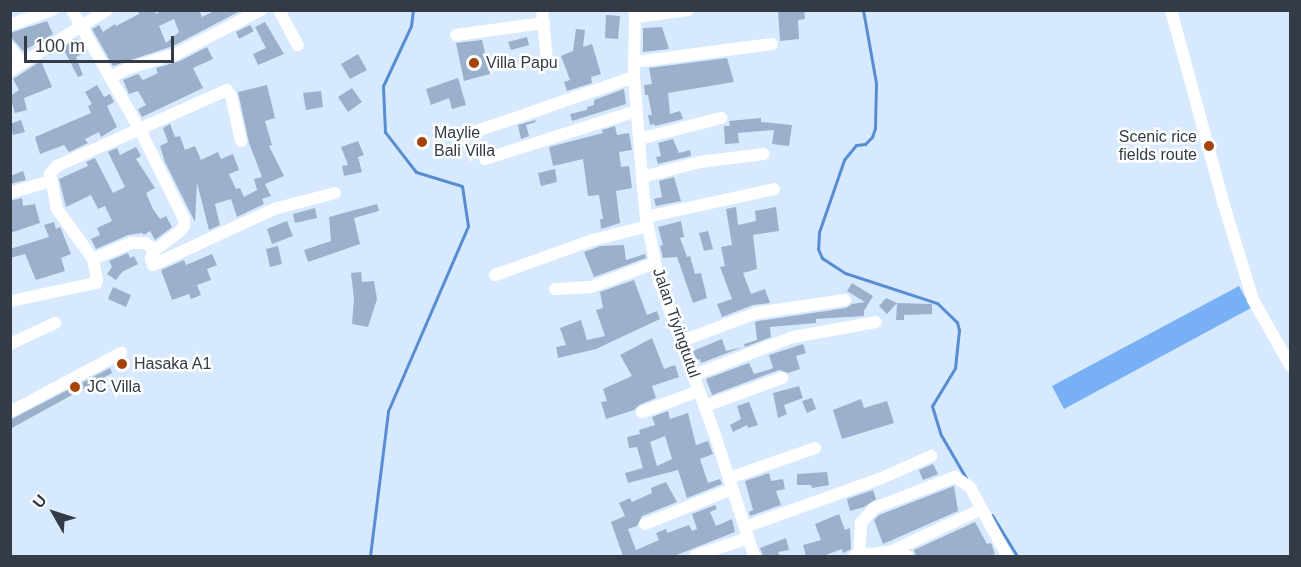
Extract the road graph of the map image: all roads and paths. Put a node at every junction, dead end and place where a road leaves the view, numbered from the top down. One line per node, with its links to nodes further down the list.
1 (52, 10): 10 (street)
2 (72, 10): 11 (street)
3 (107, 10): 11 (street)
4 (261, 10): 20 (street)
5 (279, 10): 14 (street)
6 (688, 10): 8 (street)
7 (1171, 10): 48 (street)
8 (635, 14): 17 (street, Jalan Tiyingtutul)
9 (543, 17): 12 (street); 16 (street)
10 (10, 25)
11 (81, 27): 18 (street); 20 (street)
12 (456, 35)
13 (772, 44): 17 (street)
14 (298, 45)
15 (10, 48): 18 (street)
16 (547, 61)
17 (634, 62): 21 (street, Jalan Tiyingtutul)
18 (22, 63): 19 (street)
19 (10, 71)
20 (110, 77): 24 (street)
21 (634, 77): 22 (street, Jalan Tiyingtutul); 25 (street)
22 (636, 111): 26 (street, Jalan Tiyingtutul); 29 (street)
23 (721, 118): 26 (street)
24 (140, 130): 27 (street); 31 (street); 36 (street)
25 (474, 132)
26 (639, 139): 30 (street, Jalan Tiyingtutul)
27 (241, 141)
28 (764, 154): 30 (street)
29 (485, 159)
30 (642, 177): 35 (street, Jalan Tiyingtutul)
31 (50, 181): 33 (street); 37 (street)
32 (774, 189): 35 (street)
33 (10, 193)
34 (335, 194): 36 (street)
35 (647, 222): 38 (street, Jalan Tiyingtutul); 39 (street)
36 (155, 250): 37 (street)
37 (93, 259): 42 (street)
38 (655, 263): 40 (street); 45 (street, Jalan Tiyingtutul)
39 (495, 275)
40 (555, 289)
41 (845, 300): 45 (street)
42 (11, 301)
43 (876, 322): 49 (street)
44 (56, 324): 46 (street)
45 (682, 341): 49 (street, Jalan Tiyingtutul)
46 (10, 344)
47 (121, 353): 53 (street)
48 (1290, 365)
49 (694, 375): 51 (street, Jalan Tiyingtutul)
50 (782, 378): 52 (street)
51 (699, 391): 52 (street, Jalan Tiyingtutul); 54 (street)
52 (705, 406): 57 (street, Jalan Tiyingtutul)
53 (10, 412)
54 (642, 412)
55 (815, 448): 57 (street)
56 (931, 456): 60 (street)
57 (731, 483): 59 (street); 60 (street, Jalan Tiyingtutul)
58 (982, 509): 61 (street); 62 (street); 63 (street)
59 (645, 524)
60 (746, 533): 64 (street); 65 (street, Jalan Tiyingtutul)
61 (892, 551): 62 (street); 66 (street)
62 (856, 555)
63 (1002, 555)
64 (695, 556)
65 (754, 556)
66 (907, 556)

